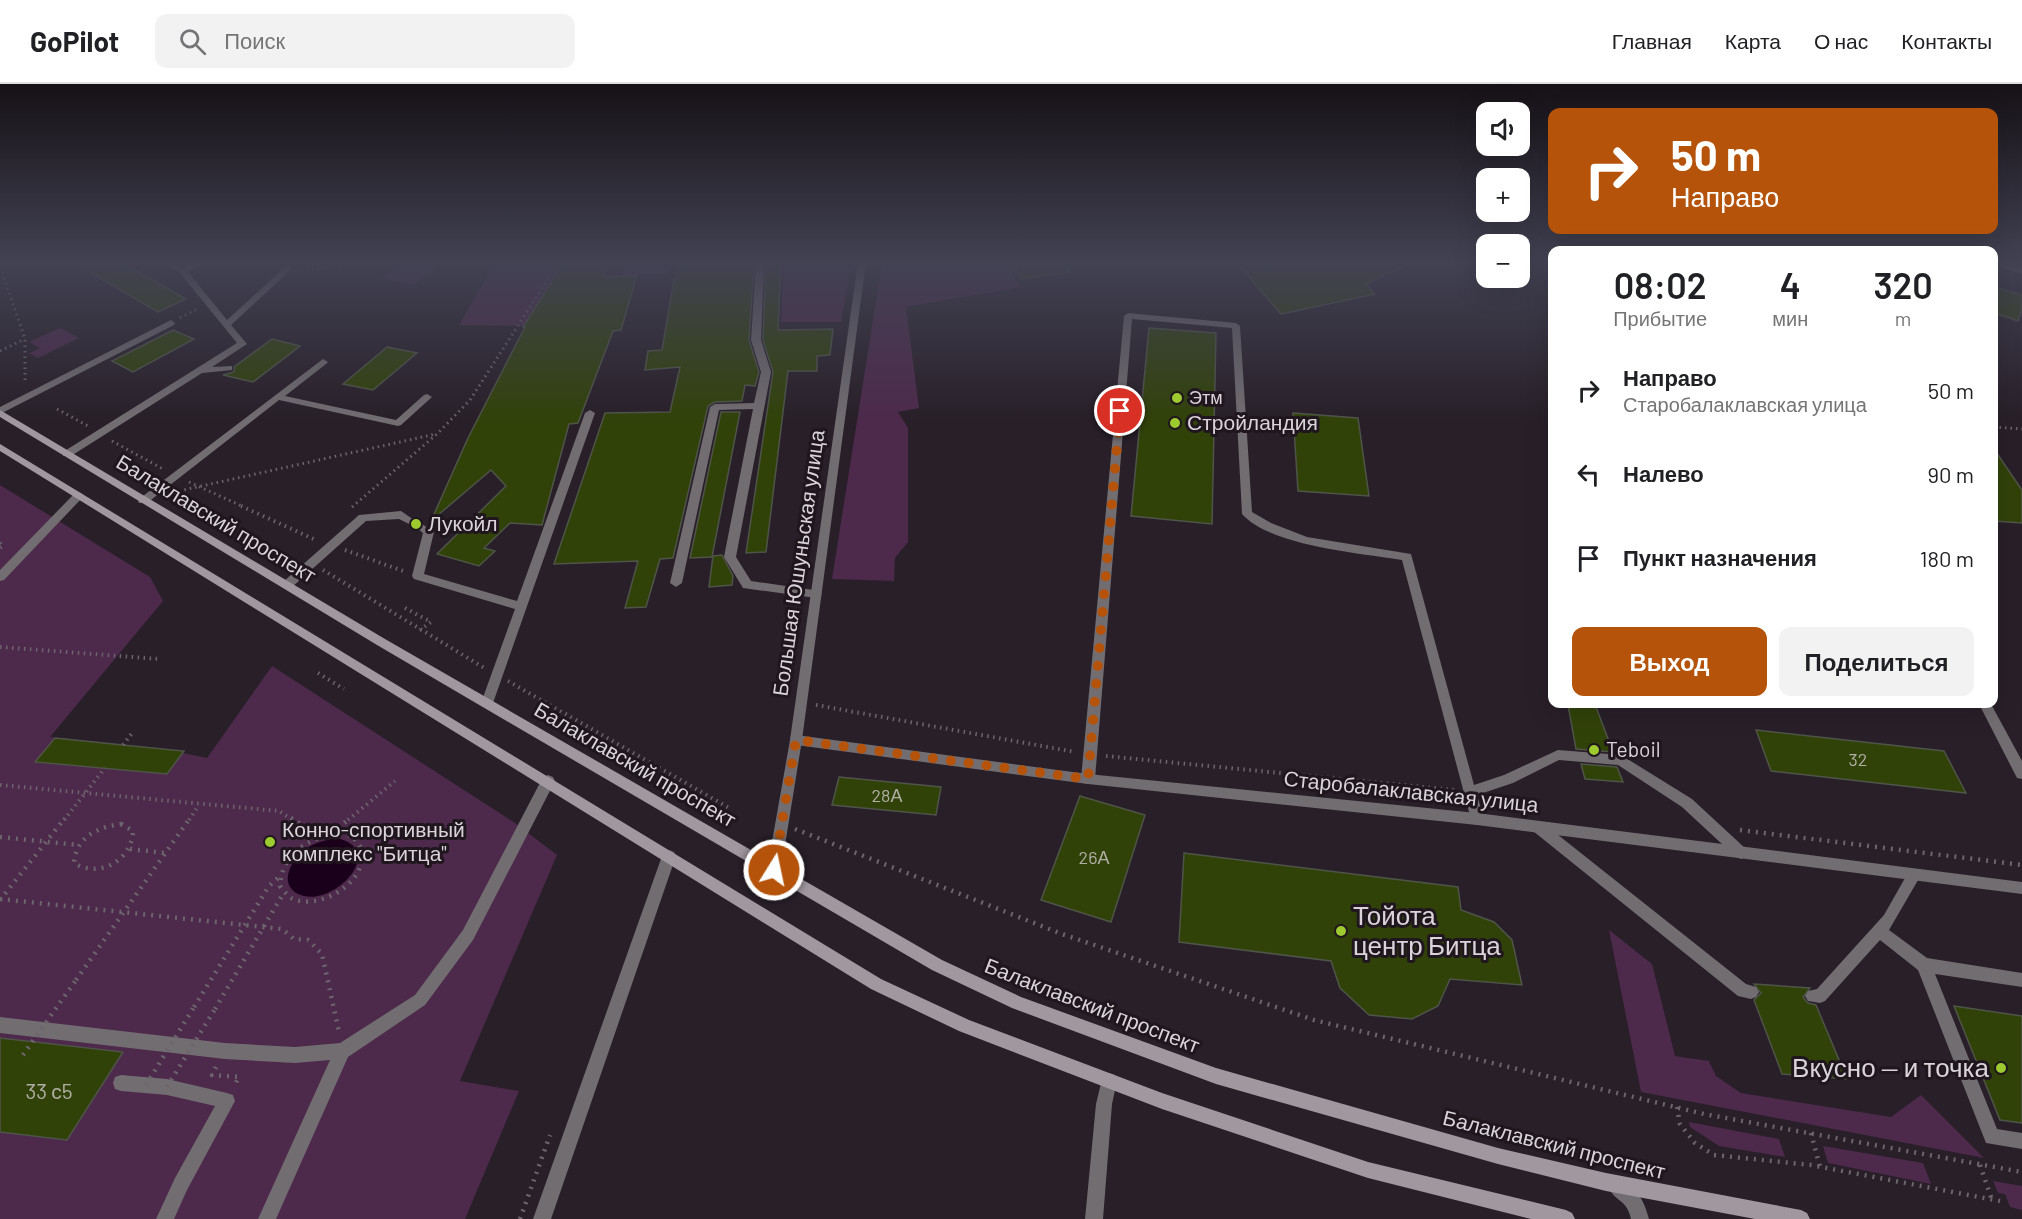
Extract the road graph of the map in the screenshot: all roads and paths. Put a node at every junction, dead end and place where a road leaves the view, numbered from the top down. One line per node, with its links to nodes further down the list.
1 (17, 315): 10 (path)
2 (185, 315): 8 (path)
3 (218, 315): 9 (street)
4 (237, 315): 9 (street)
5 (525, 315): 25 (path)
6 (757, 315): 18 (street)
7 (855, 315): 46 (street, Большая Юшуньская улица)
8 (171, 322): 20 (street)
9 (226, 325): 14 (street)
10 (25, 339): 11 (path); 15 (path)
11 (0, 351)
12 (323, 362): 16 (street)
13 (229, 368): 14 (street)
14 (199, 371): 24 (street)
15 (24, 391)
16 (277, 397): 17 (street); 28 (street)
17 (427, 397)
18 (758, 406): 44 (street); 46 (street)
19 (57, 409): 24 (path)
20 (0, 412): 27 (main road, Балаклавский проспект)
21 (590, 413): 47 (street)
22 (1998, 427): 23 (path)
23 (2022, 429)
24 (100, 433): 27 (street); 28 (path)
25 (437, 434): 29 (path); 33 (path)
26 (0, 447): 31 (main road)
27 (67, 454): 32 (main road, Балаклавский проспект)
28 (175, 476): 29 (path); 32 (street)
29 (199, 487): 30 (path); 37 (path)
30 (173, 493)
31 (79, 495): 43 (street); 65 (main road)
32 (143, 501): 45 (main road, Балаклавский проспект)
33 (350, 509)
34 (409, 520): 39 (street)
35 (422, 528): 42 (street)
36 (323, 532): 37 (path)
37 (314, 540): 39 (path); 41 (path)
38 (0, 543): 40 (path)
39 (332, 545): 42 (path); 45 (street)
40 (0, 549)
41 (308, 549)
42 (418, 576): 47 (street)
43 (0, 577)
44 (676, 583)
45 (287, 585): 55 (main road, Балаклавский проспект)
46 (816, 594): 54 (street, Большая Юшуньская улица)
47 (519, 606): 55 (street)
48 (405, 608): 49 (path)
49 (420, 630)
50 (0, 647): 51 (path)
51 (159, 658)
52 (318, 673): 53 (path)
53 (344, 689)
54 (801, 702): 58 (street, Большая Юшуньская улица); 60 (path)
55 (487, 703): 84 (main road, Балаклавский проспект)
56 (1987, 708): 62 (street)
57 (133, 732): 59 (path)
58 (796, 740): 63 (street, Старобалаклавская улица); 84 (street, Большая Юшуньская улица)
59 (123, 745)
60 (1090, 754): 63 (street); 67 (path); 67 (street)
61 (105, 768): 68 (path)
62 (2022, 774)
63 (1088, 779): 70 (street, Старобалаклавская улица)
64 (395, 781): 74 (path)
65 (548, 781): 82 (main road); 100 (street)
66 (0, 785): 68 (path)
67 (1472, 791): 70 (street); 72 (street)
68 (85, 793): 69 (path); 77 (path)
69 (200, 804): 75 (path); 80 (path)
70 (1477, 819): 71 (street, Старобалаклавская улица)
71 (1538, 827): 81 (street, Старобалаклавская улица); 96 (street)
72 (1712, 827): 81 (street); 83 (path)
73 (795, 828): 107 (path)
74 (332, 834): 75 (path); 88 (path)
75 (320, 836): 86 (path)
76 (0, 837): 77 (path)
77 (47, 842): 78 (path); 89 (path)
78 (79, 845): 79 (path); 79 (path)
79 (129, 849): 80 (path)
80 (165, 853): 90 (path)
81 (1741, 853): 85 (street, Старобалаклавская улица)
82 (669, 856): 102 (main road); 118 (street)
83 (2022, 865)
84 (774, 870): 113 (main road, Балаклавский проспект)
85 (1914, 875): 87 (street, Старобалаклавская улица); 93 (street)
86 (279, 877): 88 (path); 91 (path)
87 (2022, 888)
88 (283, 894): 92 (path)
89 (0, 900): 90 (path)
90 (124, 912): 91 (path); 101 (path, bridge)
91 (245, 925): 92 (path); 104 (path, bridge)
92 (264, 927): 100 (path); 105 (path, bridge)
93 (1879, 931): 94 (street); 97 (street)
94 (1924, 965): 95 (street); 109 (street)
95 (2022, 980)
96 (1751, 992)
97 (1813, 996)
98 (0, 1025): 99 (street)
99 (225, 1051): 100 (street); 106 (path)
100 (342, 1051): 117 (street)
101 (23, 1055)
102 (1109, 1081): 119 (street); 120 (main road)
103 (121, 1083): 104 (street)
104 (146, 1085): 105 (street)
105 (167, 1087): 106 (street)
106 (227, 1101): 116 (street)
107 (1677, 1107): 108 (path); 111 (path)
108 (1811, 1133): 110 (path); 111 (path)
109 (2022, 1142)
110 (1979, 1164): 112 (path); 114 (path)
111 (1820, 1167): 115 (path)
112 (2022, 1172)
113 (1606, 1182): 121 (street); 122 (main road, Балаклавский проспект)
114 (1992, 1200)
115 (2000, 1202)
116 (165, 1219)
117 (267, 1219)
118 (542, 1219)
119 (1094, 1219)
120 (1566, 1219)
121 (1640, 1219)
122 (1801, 1219)

